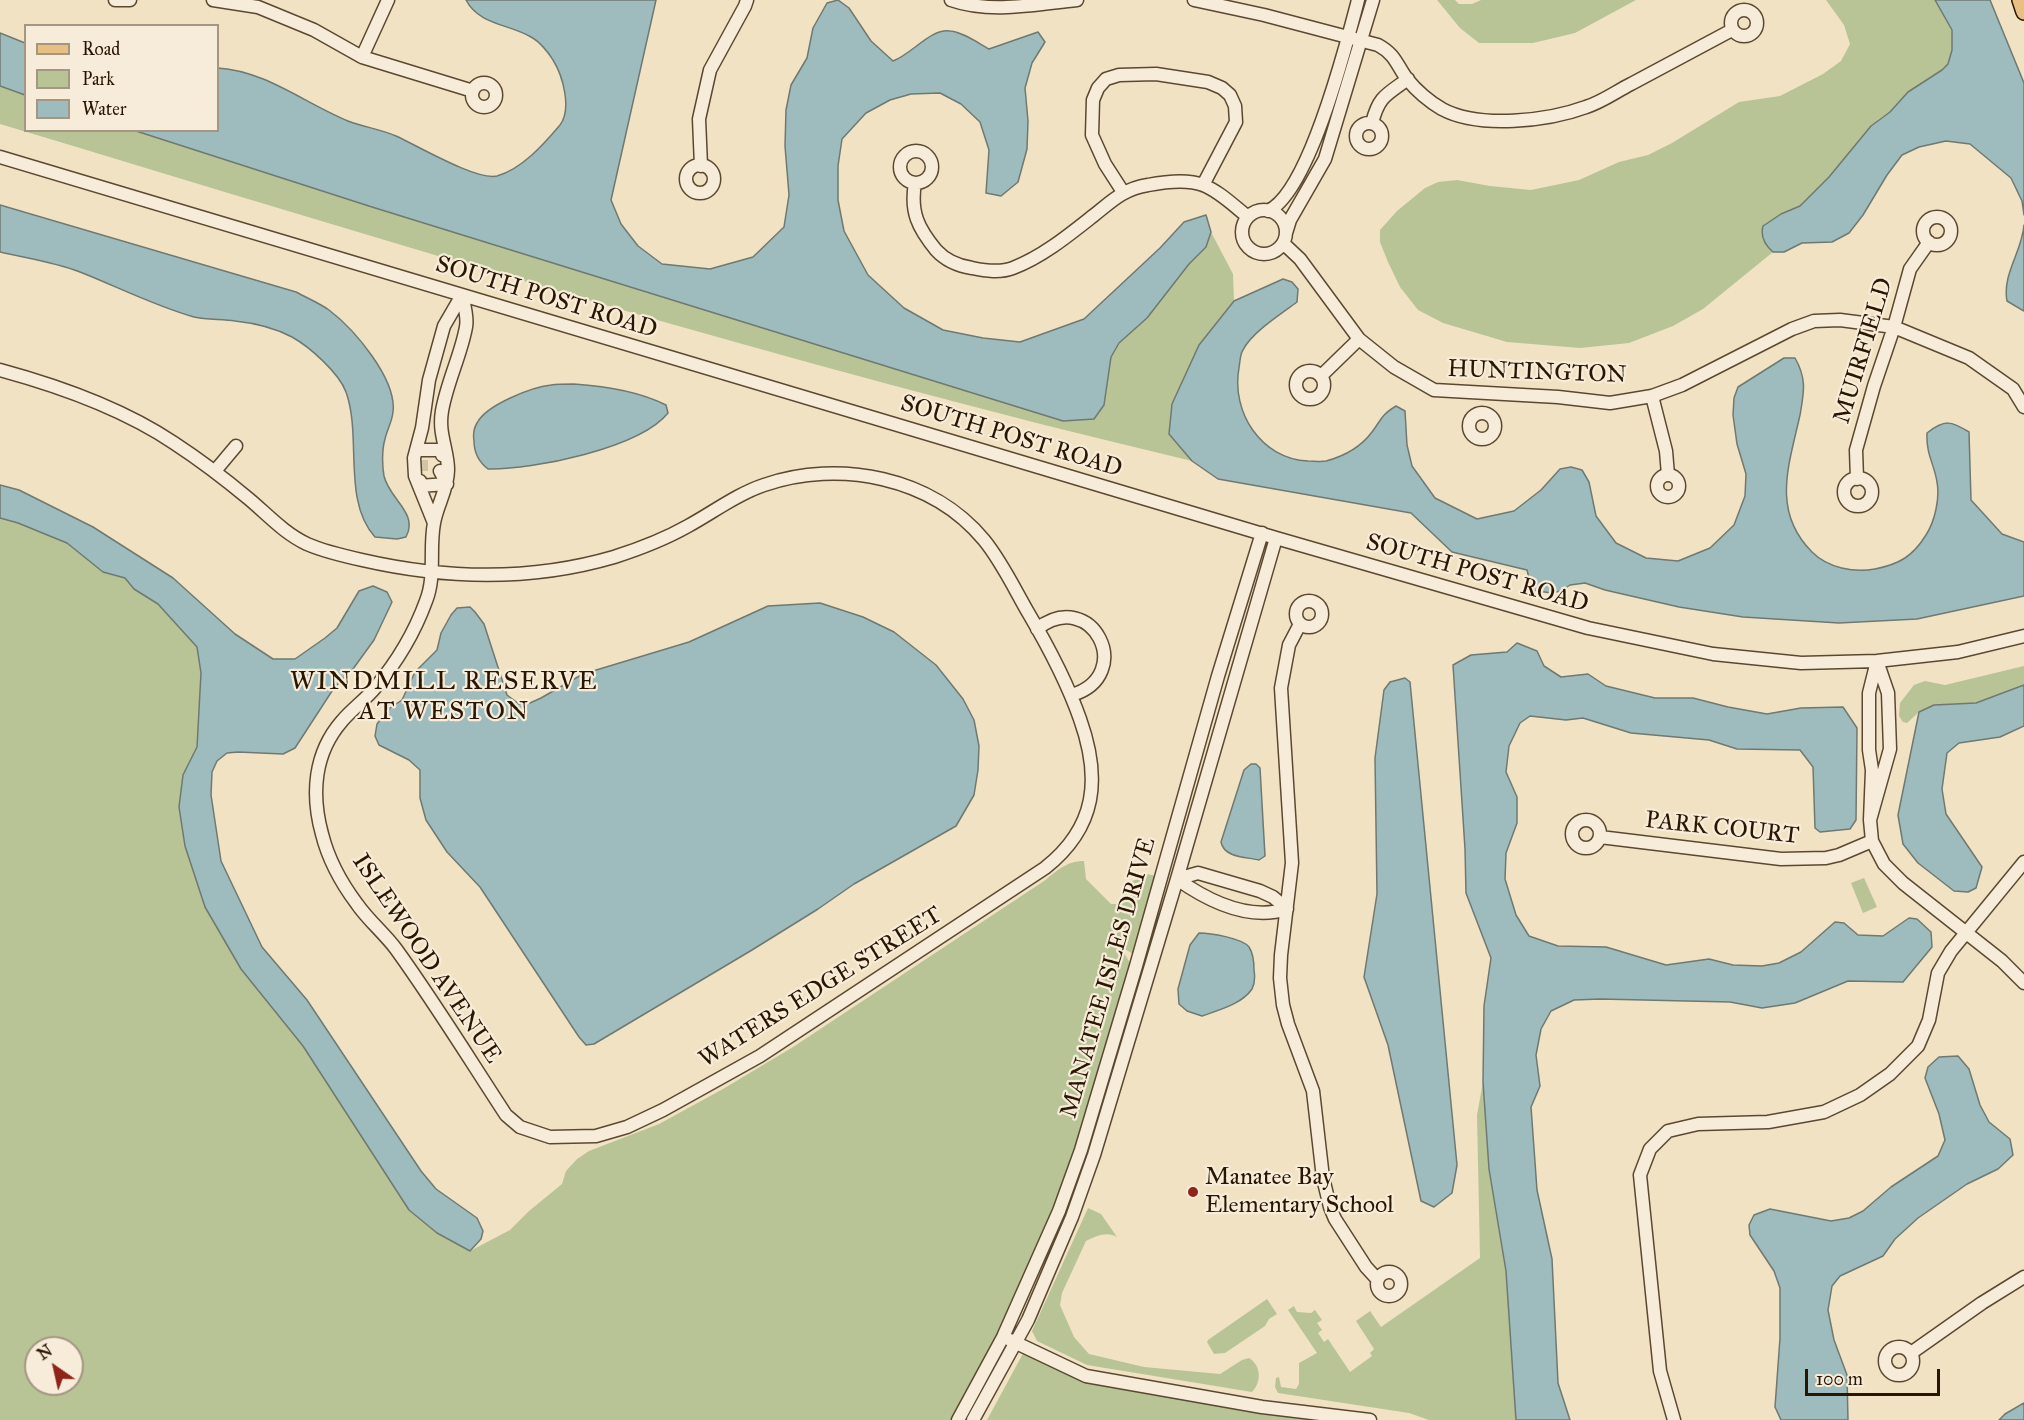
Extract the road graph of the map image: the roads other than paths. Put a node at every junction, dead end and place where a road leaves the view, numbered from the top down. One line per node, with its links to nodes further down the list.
1 (115, 0): 2 (street)
2 (130, 0)
3 (213, 0): 16 (street)
4 (388, 0): 16 (street)
5 (747, 0): 21 (street)
6 (951, 0): 7 (street)
7 (1077, 0)
8 (1194, 0): 14 (street)
9 (1358, 0): 14 (street)
10 (1373, 0): 15 (street)
11 (2020, 0): 12 (main road)
12 (2024, 12)
13 (1732, 30): 17 (street)
14 (1348, 37): 15 (street); 25 (street)
15 (1362, 42): 17 (street); 27 (street)
16 (362, 57): 18 (street)
17 (1408, 79): 19 (street)
18 (473, 91)
19 (1372, 123)
20 (0, 156): 29 (street, SOUTH POST ROAD)
21 (701, 166)
22 (915, 183): 24 (street)
23 (1203, 185): 24 (street); 24 (street); 26 (street)
24 (1123, 192)
25 (1268, 211): 26 (street); 27 (street)
26 (1248, 217): 27 (street)
27 (1284, 238): 31 (street, HUNTINGTON)
28 (1929, 242): 30 (street, MUIRFIELD)
29 (462, 295): 39 (street); 40 (street); 47 (street, SOUTH POST ROAD)
30 (1894, 327): 35 (street, HUNTINGTON); 36 (street, HUNTINGTON); 43 (street, MUIRFIELD)
31 (1359, 339): 33 (street); 34 (street, HUNTINGTON)
32 (0, 370): 41 (street, WATERS EDGE STREET)
33 (1321, 376)
34 (1481, 393): 35 (street, HUNTINGTON); 37 (street)
35 (1652, 396): 42 (street)
36 (2024, 407)
37 (1481, 412)
38 (236, 446): 41 (street)
39 (420, 460): 40 (street); 45 (street); 45 (street)
40 (441, 460): 44 (street); 44 (street)
41 (215, 471): 49 (street, WATERS EDGE STREET)
42 (1668, 475)
43 (1857, 479)
44 (447, 484): 45 (street); 46 (street)
45 (419, 486): 46 (street)
46 (434, 523): 49 (street, ISLEWOOD AVENUE)
47 (1262, 534): 48 (street, SOUTH POST ROAD); 59 (street, MANATEE ISLES DRIVE)
48 (1276, 538): 53 (street, SOUTH POST ROAD); 60 (street, MANATEE ISLES DRIVE)
49 (432, 573): 51 (street, WATERS EDGE STREET); 68 (street, ISLEWOOD AVENUE)
50 (1300, 624): 63 (street)
51 (1037, 628): 54 (street, WATERS EDGE STREET); 54 (street)
52 (2024, 636): 53 (street, SOUTH POST ROAD)
53 (1877, 662): 55 (street); 55 (street)
54 (1072, 695): 68 (street, WATERS EDGE STREET)
55 (1870, 820): 57 (street)
56 (1600, 837): 57 (street, PARK COURT)
57 (1872, 841): 64 (street)
58 (2024, 862): 64 (street)
59 (1161, 877): 60 (street); 66 (street, MANATEE ISLES DRIVE)
60 (1177, 879): 61 (street); 62 (street); 67 (street, MANATEE ISLES DRIVE)
61 (1249, 888): 62 (street); 63 (street)
62 (1242, 909): 63 (street)
63 (1287, 909): 70 (street)
64 (1966, 932): 65 (street); 77 (street)
65 (2024, 983)
66 (1099, 1091): 67 (street); 71 (street, MANATEE ISLES DRIVE)
67 (1113, 1095): 72 (street, MANATEE ISLES DRIVE)
68 (570, 1138)
69 (2024, 1277): 73 (street)
70 (1377, 1280)
71 (1003, 1337): 72 (street); 74 (street, MANATEE ISLES DRIVE)
72 (1016, 1343): 75 (street, MANATEE ISLES DRIVE); 76 (street)
73 (1911, 1353)
74 (958, 1420)
75 (974, 1420)
76 (1370, 1420)
77 (1674, 1420)

